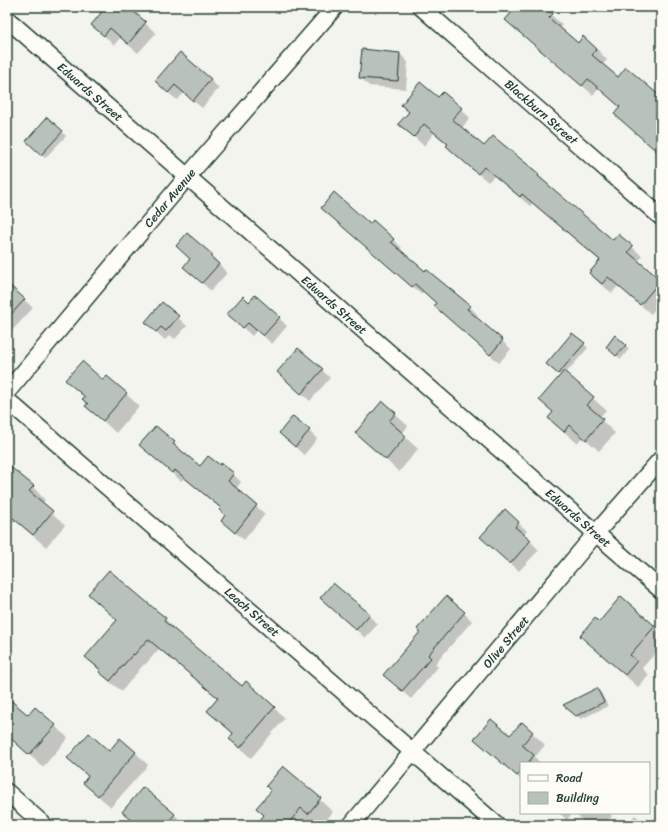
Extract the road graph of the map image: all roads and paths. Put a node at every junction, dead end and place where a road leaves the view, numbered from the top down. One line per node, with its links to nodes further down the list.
1 (335, 7): 4 (street, Cedar Avenue)
2 (421, 7): 5 (street, Blackburn Street)
3 (7, 20): 4 (street, Edwards Street)
4 (187, 177): 6 (street, Cedar Avenue); 9 (street, Edwards Street)
5 (661, 217)
6 (7, 392)
7 (7, 400): 11 (street, Leach Street)
8 (661, 459): 9 (street, Olive Street)
9 (596, 534): 10 (street, Edwards Street); 11 (street, Olive Street)
10 (661, 590)
11 (413, 752): 14 (street, Olive Street); 15 (street, Leach Street)
12 (7, 792): 13 (street)
13 (44, 825)
14 (351, 825)
15 (497, 825)

